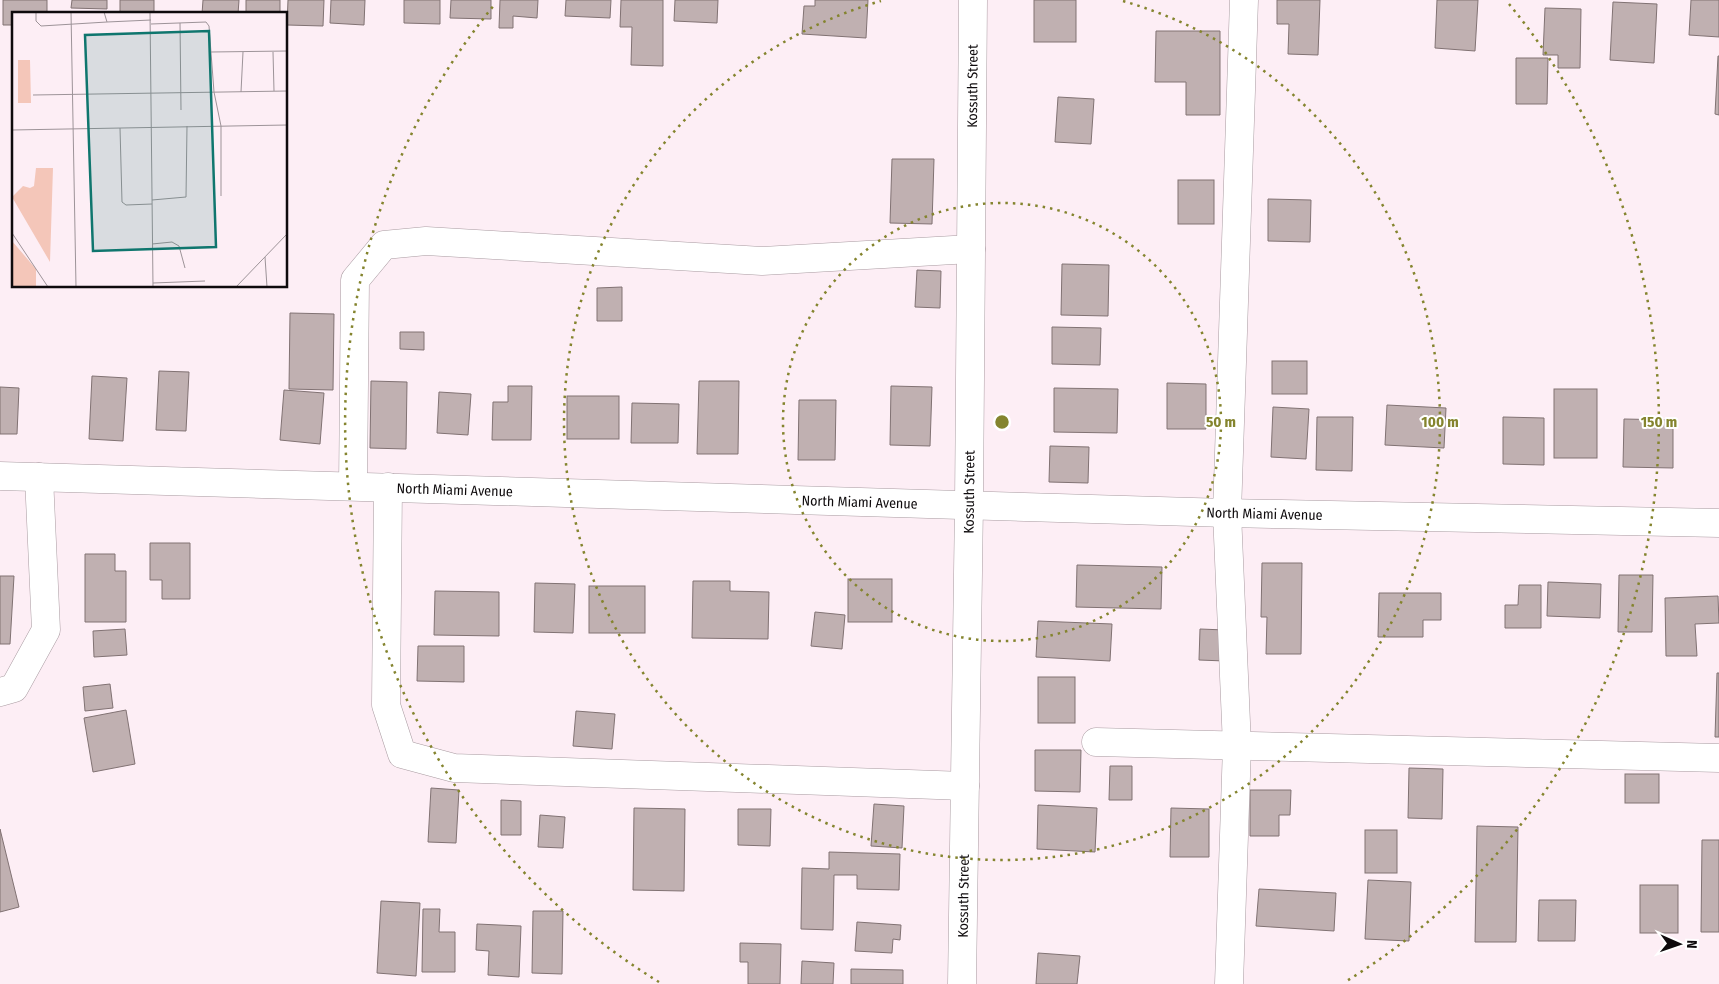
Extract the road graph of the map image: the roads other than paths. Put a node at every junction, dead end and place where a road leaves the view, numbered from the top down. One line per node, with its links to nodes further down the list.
1 (973, 0): 3 (street, Kossuth Street)
2 (1244, 0): 9 (street)
3 (971, 249): 6 (street); 8 (street, Kossuth Street)
4 (0, 476): 5 (street, North Miami Avenue)
5 (39, 477): 6 (street, North Miami Avenue); 11 (street)
6 (353, 486): 7 (street, North Miami Avenue)
7 (388, 487): 8 (street, North Miami Avenue); 15 (street)
8 (969, 504): 9 (street, North Miami Avenue); 15 (street, Kossuth Street)
9 (1226, 513): 10 (street, North Miami Avenue); 13 (street)
10 (1719, 523)
11 (0, 692)
12 (1096, 742): 13 (street)
13 (1237, 746): 14 (street); 17 (street)
14 (1719, 758)
15 (965, 786): 16 (street, Kossuth Street)
16 (962, 984)
17 (1229, 984)

